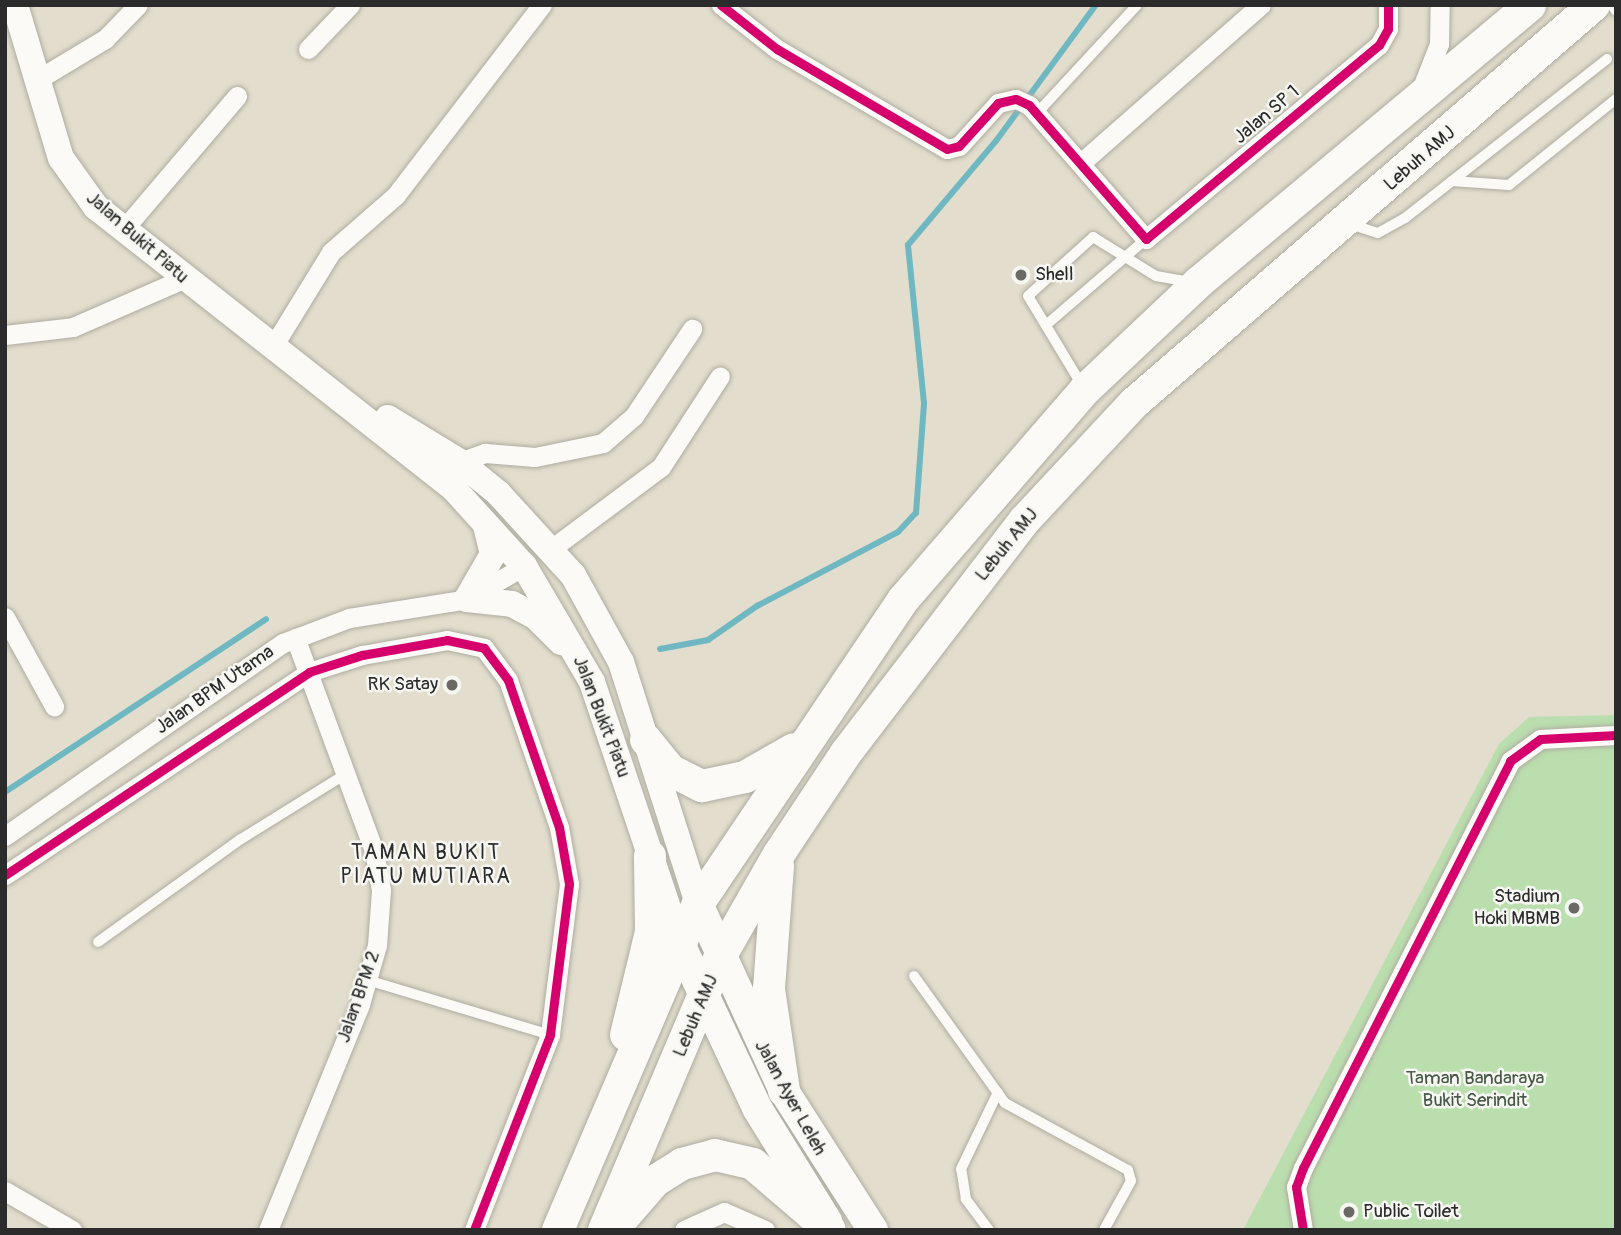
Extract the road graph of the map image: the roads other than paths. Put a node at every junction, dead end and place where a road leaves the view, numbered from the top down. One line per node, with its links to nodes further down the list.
1 (138, 5): 16 (street)
2 (350, 5): 14 (street)
3 (542, 5): 32 (street)
4 (721, 5): 20 (street)
5 (1137, 5): 20 (lane)
6 (1261, 5): 21 (street)
7 (1388, 5): 25 (street, Jalan SP 1)
8 (1440, 5): 19 (street)
9 (1530, 5): 19 (highway, Lebuh AMJ)
10 (1594, 5): 23 (highway, Lebuh AMJ)
11 (1612, 5): 12 (lane)
12 (1616, 10)
13 (14, 22): 16 (main road, Jalan Bukit Piatu)
14 (308, 49)
15 (1607, 59): 22 (lane)
16 (35, 81): 24 (main road, Jalan Bukit Piatu)
17 (237, 96): 24 (street)
18 (1616, 99): 22 (lane)
19 (1416, 101): 28 (highway, Lebuh AMJ)
20 (1028, 105): 21 (street)
21 (1082, 162): 25 (street)
22 (1452, 181): 23 (lane)
23 (1346, 222): 53 (highway, Lebuh AMJ)
24 (123, 230): 27 (main road, Jalan Bukit Piatu)
25 (1146, 239): 26 (lane)
26 (1125, 257): 28 (lane); 29 (lane); 29 (lane)
27 (183, 279): 31 (street); 32 (main road, Jalan Bukit Piatu)
28 (1198, 284): 34 (highway, Lebuh AMJ)
29 (1046, 325): 34 (lane)
30 (692, 329): 36 (street)
31 (5, 335)
32 (272, 348): 35 (main road, Jalan Bukit Piatu)
33 (720, 376): 39 (street)
34 (1085, 390): 50 (highway, Lebuh AMJ)
35 (350, 404): 36 (main road, Jalan Bukit Piatu); 38 (main road, Jalan Bukit Piatu)
36 (460, 462): 37 (main road, Jalan Bukit Piatu)
37 (498, 493): 39 (main road, Jalan Bukit Piatu); 40 (main road)
38 (485, 522): 40 (main road, Jalan Bukit Piatu); 41 (main road)
39 (551, 549): 43 (main road, Jalan Bukit Piatu)
40 (524, 566): 41 (street, Jalan BPM Utama); 43 (main road); 46 (main road, Jalan Bukit Piatu)
41 (467, 599): 44 (street, Jalan BPM Utama); 46 (main road)
42 (5, 617): 47 (street)
43 (599, 620): 49 (main road, Jalan Bukit Piatu)
44 (295, 638): 45 (street, Jalan BPM 2); 52 (street, Jalan BPM Utama)
45 (309, 673): 51 (street, Jalan BPM 2); 55 (street); 63 (street)
46 (592, 682): 54 (main road, Jalan Bukit Piatu)
47 (54, 706)
48 (1616, 735): 80 (street)
49 (646, 740): 50 (highway); 56 (main road, Jalan Bukit Piatu)
50 (801, 744): 56 (highway, Lebuh AMJ)
51 (346, 774): 57 (lane); 61 (street, Jalan BPM 2)
52 (5, 836)
53 (779, 854): 59 (highway, Lebuh AMJ); 64 (highway)
54 (650, 856): 58 (main road, Jalan Bukit Piatu); 66 (highway)
55 (5, 875)
56 (698, 904): 58 (highway, Lebuh AMJ); 59 (main road, Jalan Ayer Leleh)
57 (98, 942)
58 (680, 944): 62 (main road, Jalan Ayer Leleh); 66 (highway, Lebuh AMJ)
59 (719, 959): 62 (highway, Lebuh AMJ); 64 (main road, Jalan Ayer Leleh)
60 (914, 976): 65 (lane)
61 (367, 980): 63 (lane); 69 (street, Jalan BPM 2)
62 (704, 998): 72 (highway, Lebuh AMJ); 76 (main road, Jalan Ayer Leleh)
63 (550, 1035): 70 (street)
64 (784, 1091): 77 (main road, Jalan Ayer Leleh)
65 (998, 1092): 78 (lane); 79 (lane)
66 (616, 1106): 71 (highway, Lebuh AMJ)
67 (5, 1191): 68 (street)
68 (72, 1230)
69 (268, 1230)
70 (474, 1230)
71 (558, 1230)
72 (604, 1230)
73 (613, 1230): 76 (highway)
74 (684, 1230): 75 (street)
75 (765, 1230)
76 (832, 1230)
77 (873, 1230)
78 (989, 1230)
79 (1104, 1230)
80 (1303, 1230)

